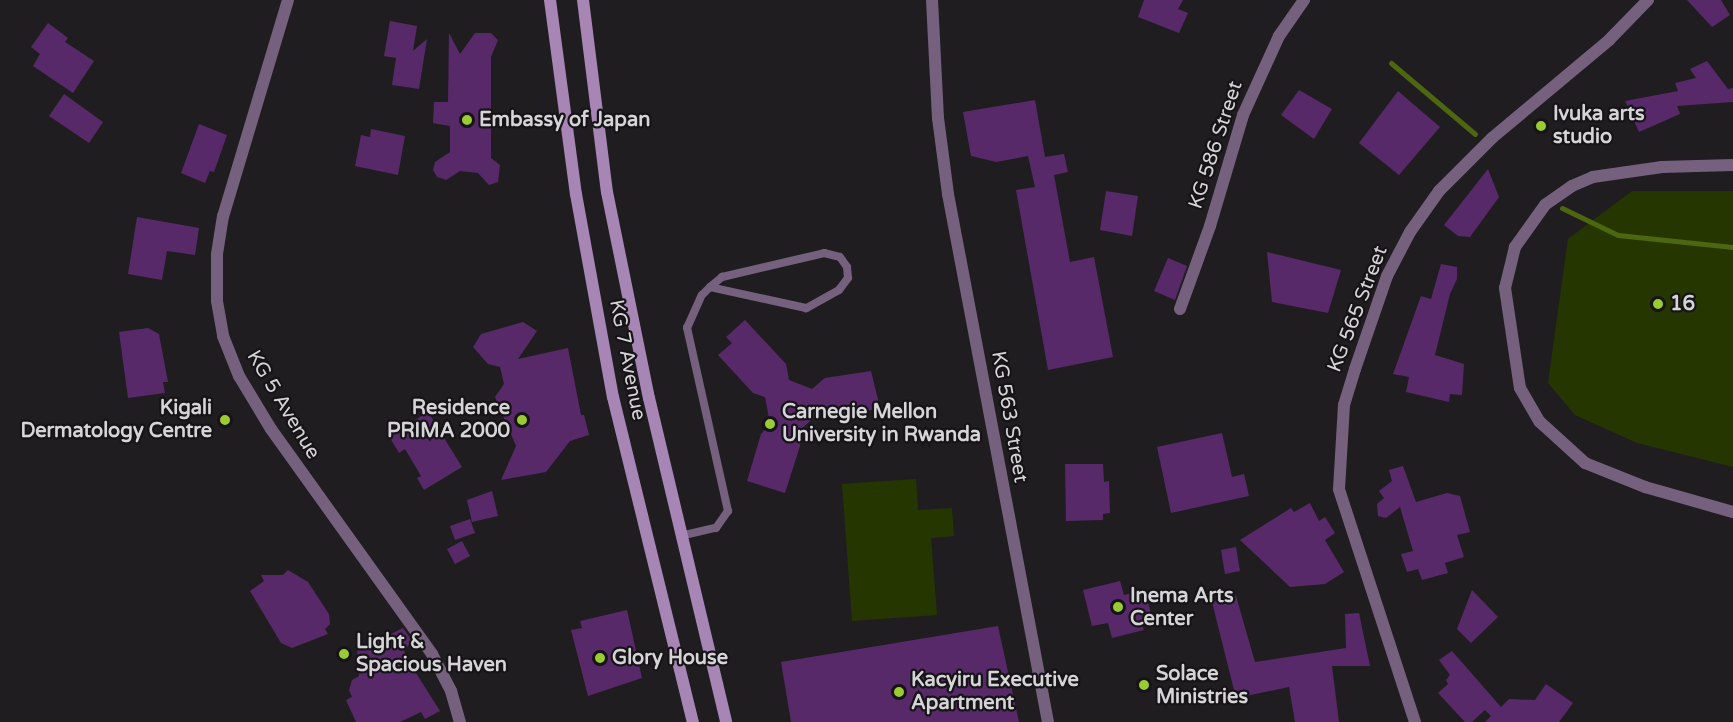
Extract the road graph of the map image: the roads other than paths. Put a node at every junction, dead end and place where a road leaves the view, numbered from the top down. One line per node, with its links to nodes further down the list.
1 (288, 0): 12 (street, KG 5 Avenue)
2 (550, 0): 13 (main road, KG 7 Avenue)
3 (583, 0): 11 (main road, KG 7 Avenue)
4 (932, 0): 15 (street, KG 563 Street)
5 (1304, 0): 9 (street, KG 586 Street)
6 (1648, 0): 16 (street, KG 565 Street)
7 (1733, 165): 10 (street)
8 (710, 287): 8 (lane); 11 (lane)
9 (1180, 309)
10 (1733, 512)
11 (680, 536): 14 (main road, KG 7 Avenue)
12 (460, 722)
13 (693, 722)
14 (726, 722)
15 (1048, 722)
16 (1415, 722)

